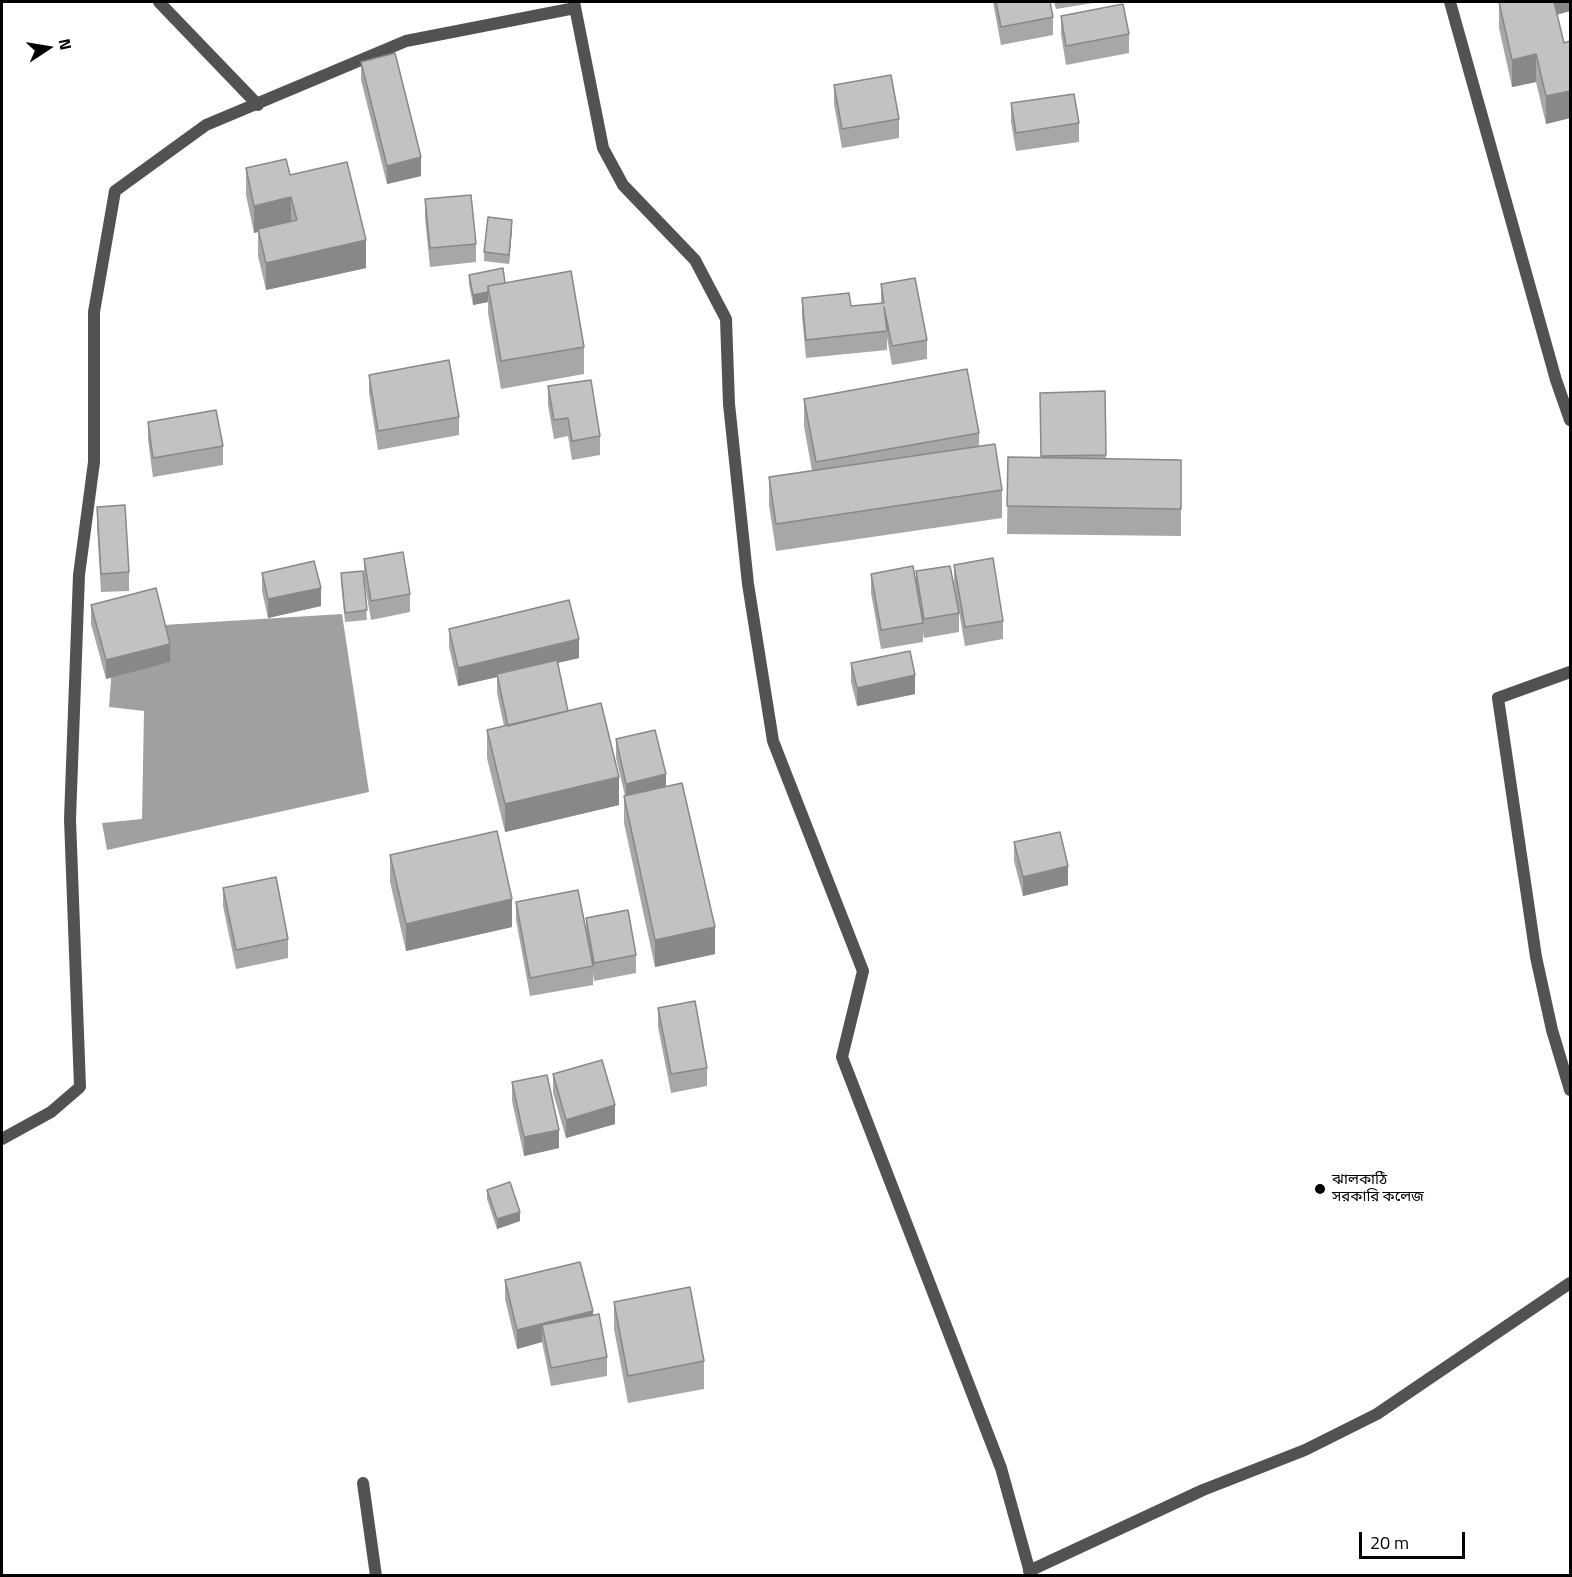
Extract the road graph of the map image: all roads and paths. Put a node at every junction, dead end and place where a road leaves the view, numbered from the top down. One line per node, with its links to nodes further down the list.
1 (159, 2): 4 (street)
2 (1450, 2): 5 (street)
3 (574, 5): 4 (street); 11 (street)
4 (258, 105): 8 (street)
5 (1570, 420)
6 (1570, 672): 7 (street)
7 (1570, 1090)
8 (2, 1139)
9 (1570, 1283): 11 (street)
10 (363, 1483): 12 (street)
11 (1030, 1573)
12 (376, 1575)

